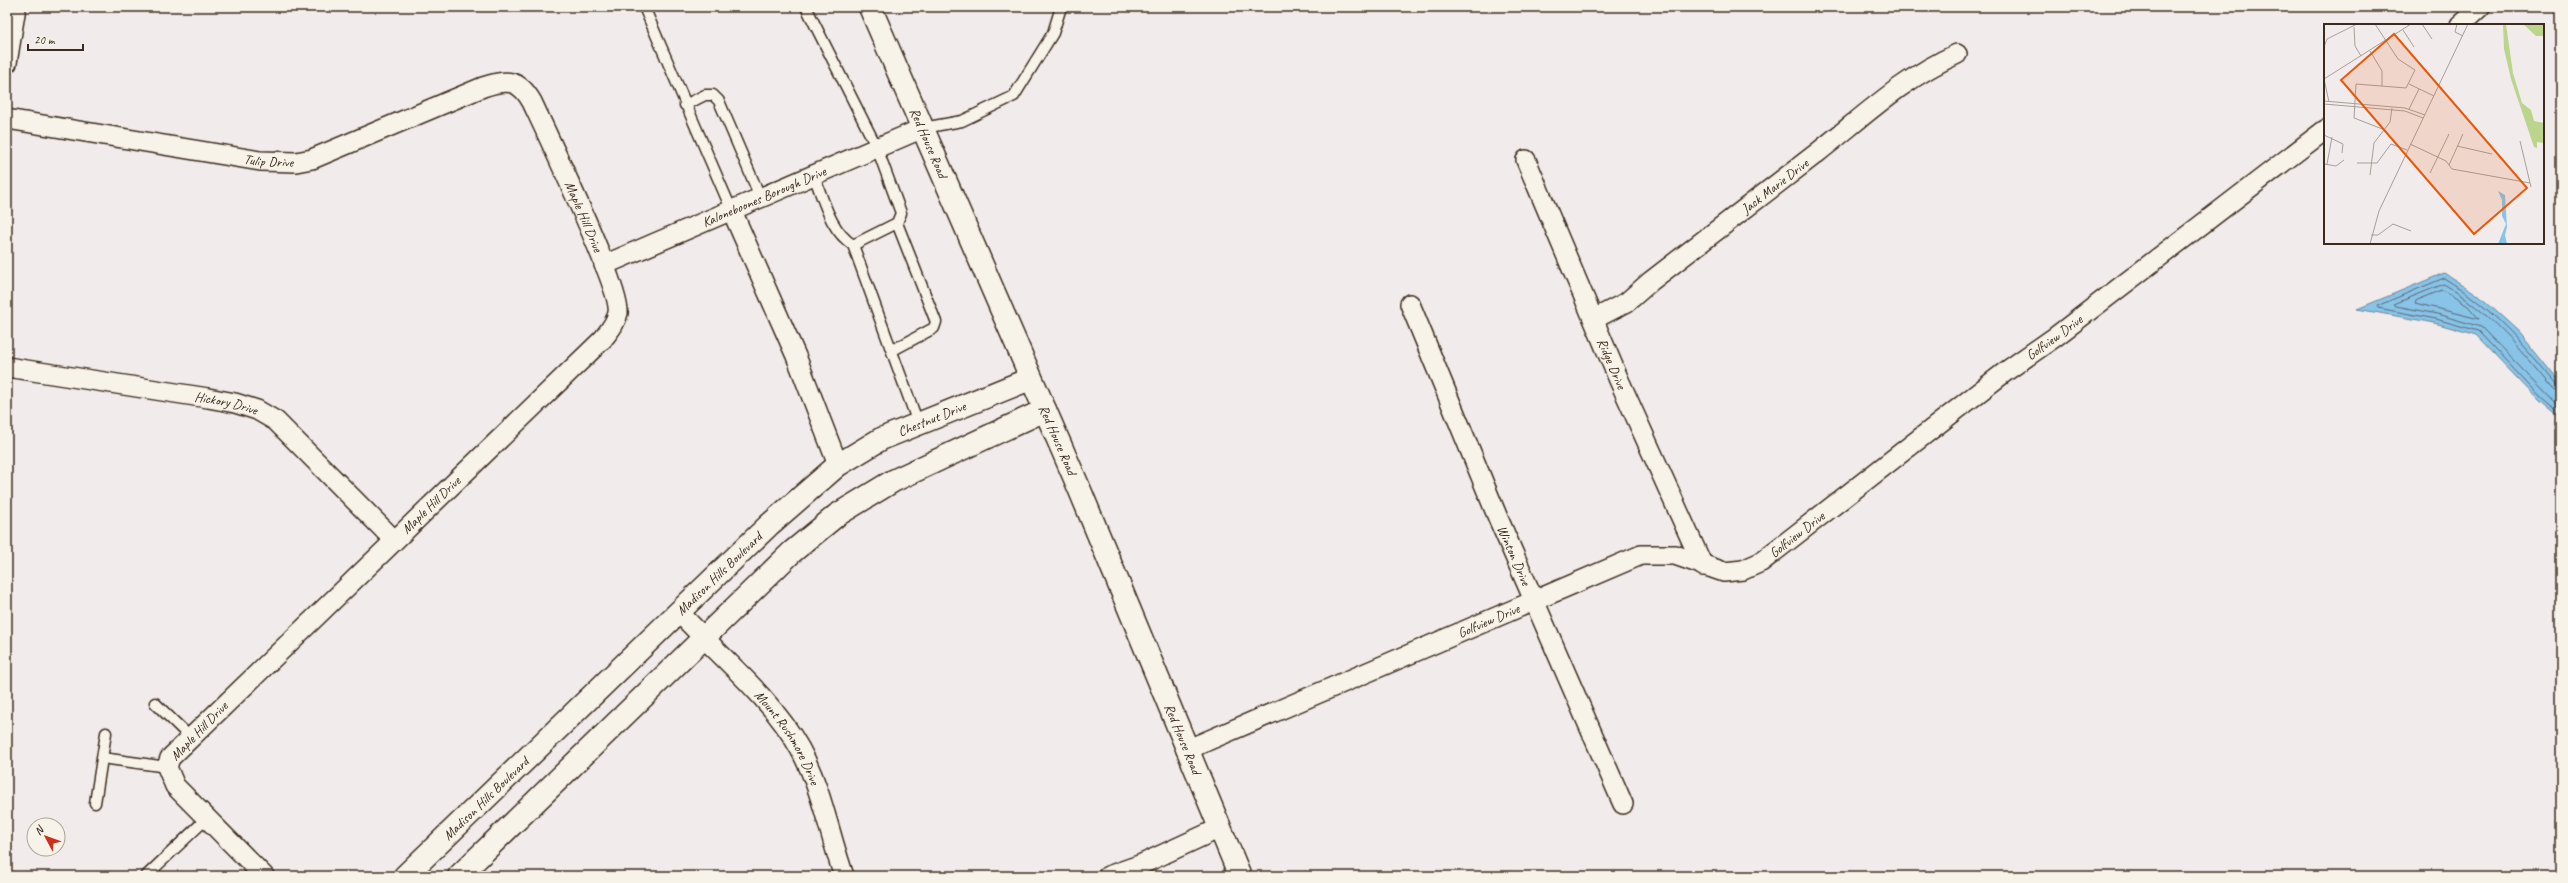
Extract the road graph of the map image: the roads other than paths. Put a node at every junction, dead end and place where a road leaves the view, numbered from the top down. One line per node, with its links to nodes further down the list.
1 (16, 7): 9 (street)
2 (644, 7): 11 (lane)
3 (806, 7): 15 (lane)
4 (870, 7): 13 (street, Red House Road)
5 (1060, 7): 13 (lane)
6 (2480, 7): 7 (street)
7 (2461, 24)
8 (1957, 54): 24 (street, Jack Marie Drive)
9 (7, 63)
10 (518, 85): 12 (street, Tulip Drive); 22 (street, Maple Hill Drive)
11 (685, 104): 18 (lane); 19 (lane)
12 (7, 119)
13 (923, 128): 15 (street, Kaloneboones Borough Drive); 27 (street, Red House Road)
14 (2324, 131): 32 (street, Golfview Drive)
15 (877, 148): 17 (street, Kaloneboones Borough Drive); 20 (lane)
16 (1526, 160): 24 (street, Ridge Drive)
17 (814, 176): 18 (street, Kaloneboones Borough Drive); 21 (lane)
18 (761, 199): 19 (street, Kaloneboones Borough Drive)
19 (732, 211): 22 (street, Kaloneboones Borough Drive); 30 (street)
20 (897, 224): 21 (lane); 25 (lane)
21 (853, 245): 25 (lane)
22 (604, 265): 31 (street, Maple Hill Drive)
23 (1410, 304): 33 (street, Winton Drive)
24 (1594, 319): 32 (street, Ridge Drive)
25 (893, 350): 29 (lane)
26 (7, 367): 31 (street, Hickory Drive)
27 (1030, 379): 28 (street, Red House Road); 29 (street, Chestnut Drive)
28 (1045, 410): 34 (street, Madison Hills Boulevard); 38 (street, Red House Road)
29 (918, 423): 30 (street, Chestnut Drive)
30 (838, 465): 34 (street, Madison Hills Boulevard)
31 (394, 540): 37 (street, Maple Hill Drive)
32 (1703, 566): 33 (street, Golfview Drive)
33 (1535, 602): 38 (street, Golfview Drive); 42 (street, Winton Drive)
34 (691, 626): 48 (street, Madison Hills Boulevard); 49 (street, Madison Hills Boulevard); 50 (street, Mount Rushmore Drive)
35 (155, 703): 37 (lane)
36 (106, 733): 39 (lane)
37 (190, 737): 40 (street, Maple Hill Drive)
38 (1186, 750): 44 (street, Red House Road)
39 (102, 758): 40 (lane); 41 (lane)
40 (167, 767): 43 (street, Maple Hill Drive)
41 (95, 803)
42 (1623, 804)
43 (206, 819): 46 (lane); 47 (street, Maple Hill Drive)
44 (1220, 828): 45 (street); 51 (street, Red House Road)
45 (1113, 875)
46 (146, 876)
47 (264, 876)
48 (405, 876)
49 (459, 876)
50 (844, 876)
51 (1240, 876)

